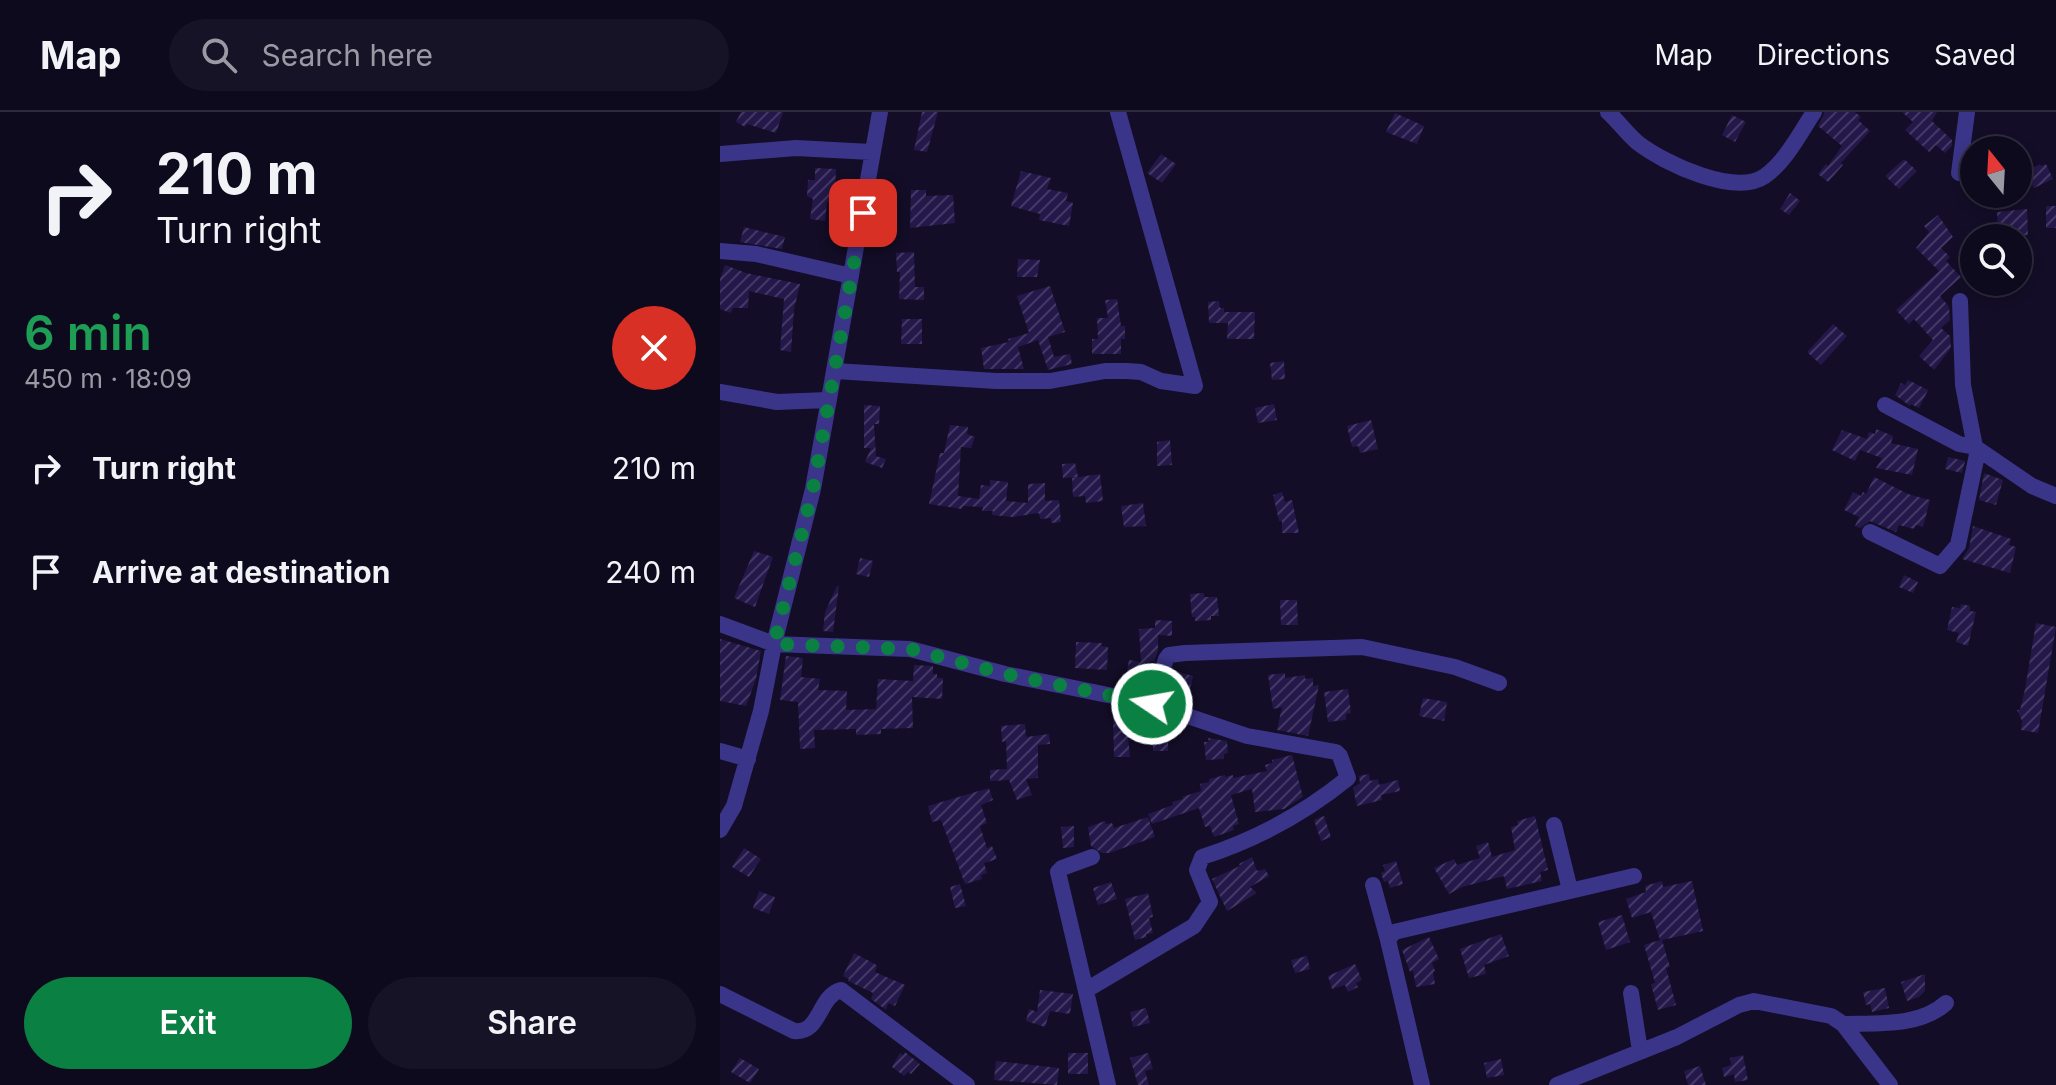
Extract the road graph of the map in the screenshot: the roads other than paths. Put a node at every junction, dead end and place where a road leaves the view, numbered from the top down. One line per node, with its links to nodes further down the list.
1 (880, 112): 6 (street)
2 (1118, 112): 12 (street)
3 (1608, 112): 4 (street)
4 (1814, 112)
5 (1967, 112): 8 (street)
6 (871, 152): 7 (street); 10 (street)
7 (720, 154)
8 (1959, 173)
9 (720, 251): 10 (street)
10 (851, 276): 12 (street)
11 (1960, 301): 16 (street)
12 (835, 371): 14 (street)
13 (720, 392): 14 (street)
14 (827, 400): 20 (street)
15 (1885, 405): 16 (street)
16 (1977, 449): 17 (street); 18 (street)
17 (2056, 496)
18 (1870, 532)
19 (720, 624): 20 (street)
20 (774, 644): 22 (street); 24 (street)
21 (1499, 683): 22 (street)
22 (1152, 704): 32 (street)
23 (720, 751): 24 (street)
24 (748, 759): 26 (street)
25 (1554, 825): 30 (street)
26 (720, 830)
27 (1092, 857): 32 (street)
28 (1634, 876): 30 (street)
29 (1373, 885): 31 (street)
30 (1570, 890): 31 (street)
31 (1388, 940): 40 (street)
32 (1088, 989): 39 (street)
33 (1631, 993): 37 (street)
34 (720, 994): 38 (street)
35 (1946, 1003): 36 (street)
36 (1843, 1024): 37 (street); 42 (street)
37 (1640, 1051): 41 (street)
38 (967, 1085)
39 (1108, 1085)
40 (1422, 1085)
41 (1557, 1085)
42 (1890, 1085)

